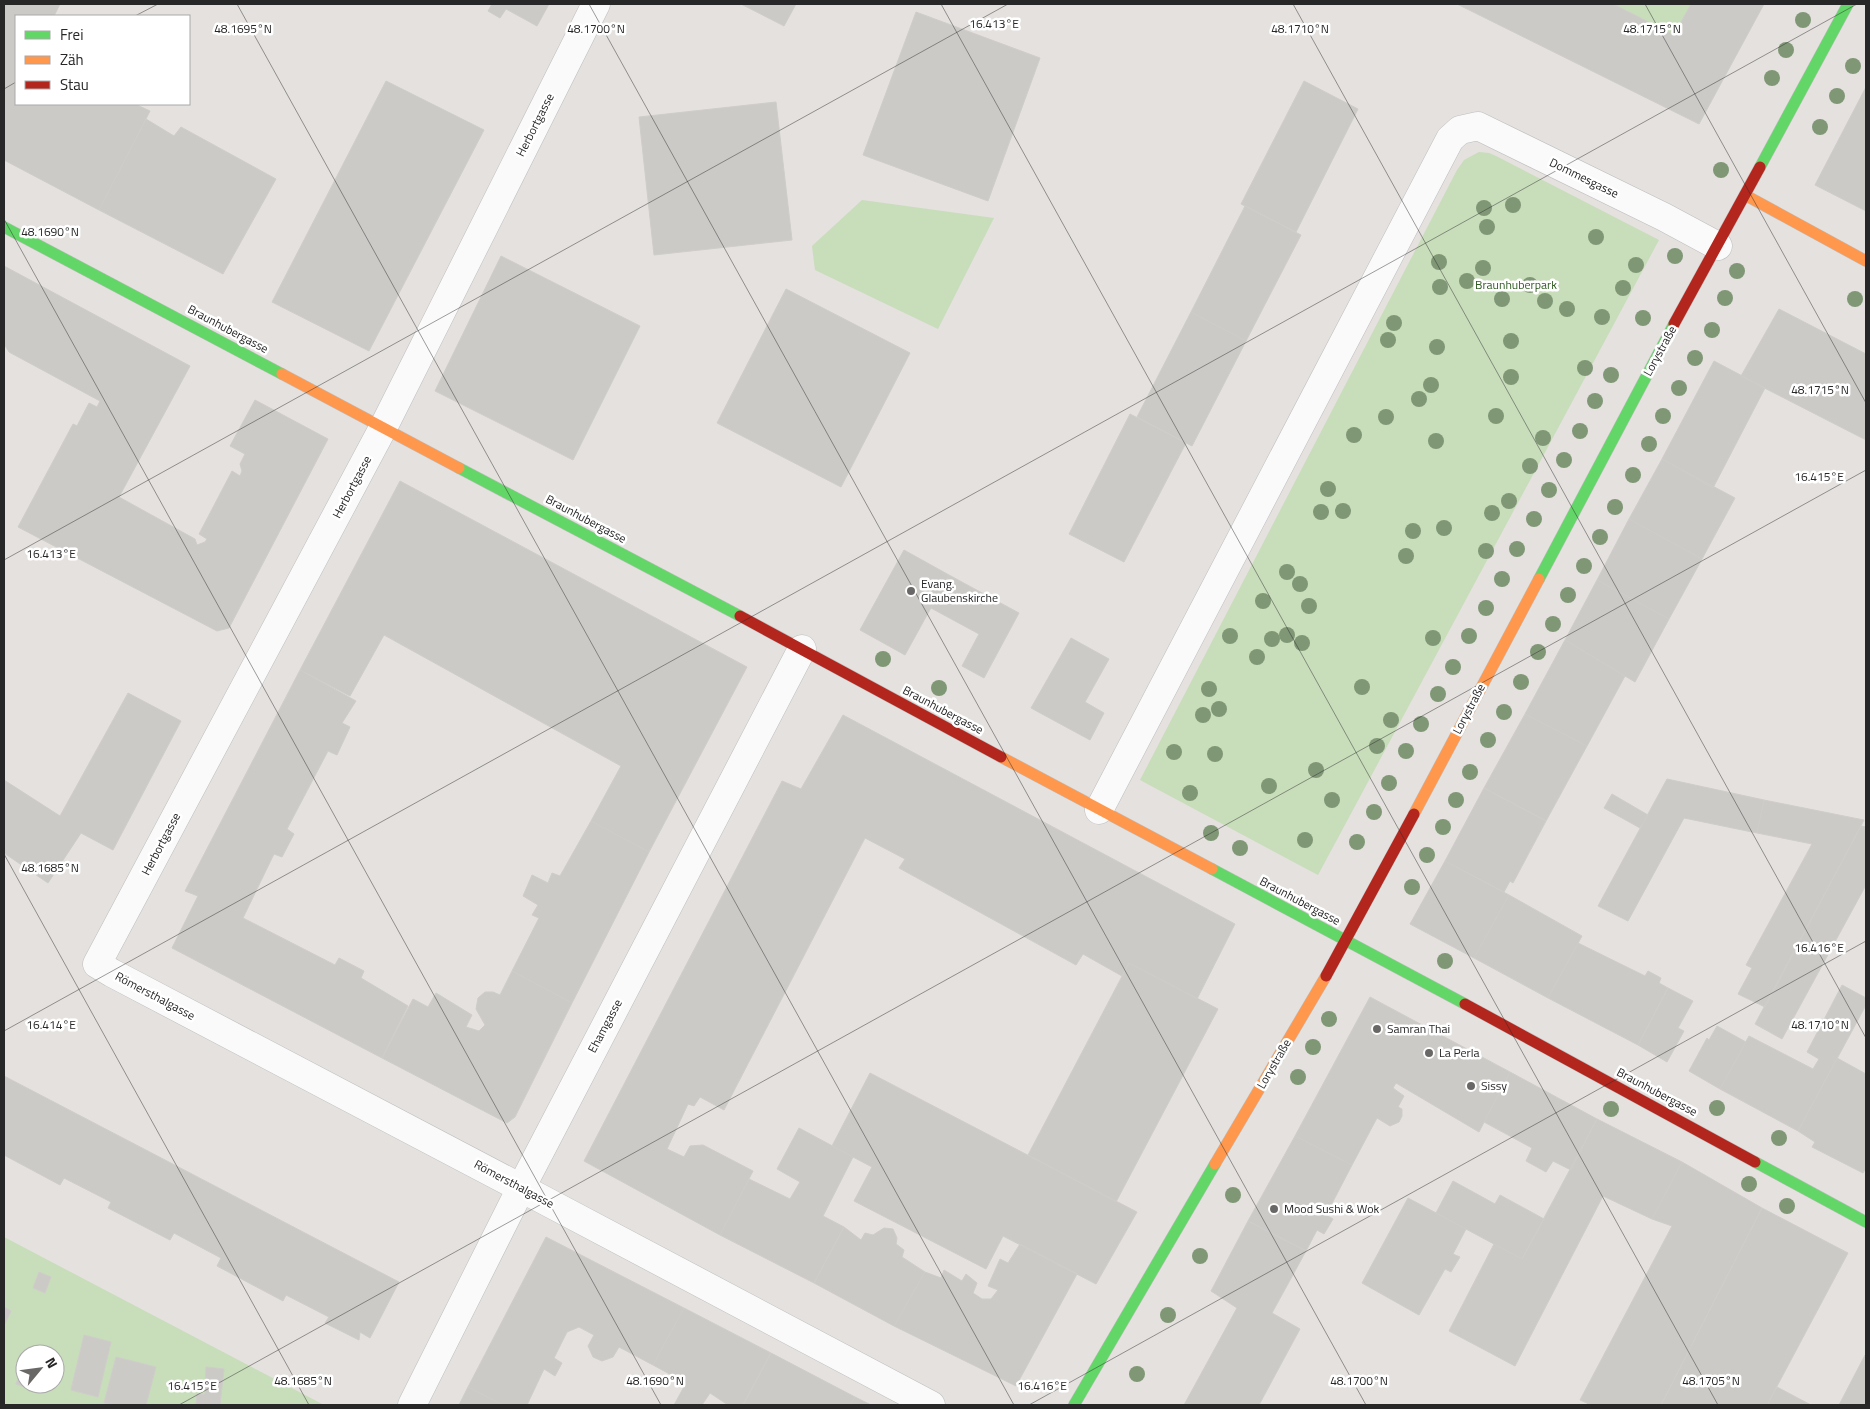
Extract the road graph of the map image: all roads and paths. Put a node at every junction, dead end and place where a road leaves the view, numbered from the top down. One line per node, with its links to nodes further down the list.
1 (596, 4): 7 (street, Herbortgasse)
2 (1848, 4): 3 (street, Lorystraße)
3 (1746, 195): 5 (street, Lorystraße); 6 (street)
4 (4, 227): 7 (street, Braunhubergasse)
5 (1718, 246): 9 (street, Dommesgasse); 10 (street, Lorystraße)
6 (1866, 261)
7 (384, 426): 8 (street, Braunhubergasse); 11 (street, Herbortgasse)
8 (802, 649): 9 (street, Braunhubergasse); 12 (street, Ehamgasse)
9 (1099, 810): 10 (street, Braunhubergasse)
10 (1346, 940): 13 (street, Braunhubergasse); 16 (street, Lorystraße)
11 (97, 964): 12 (street, Römersthalgasse)
12 (521, 1188): 14 (street, Ehamgasse); 15 (street, Römersthalgasse)
13 (1866, 1222)
14 (412, 1405)
15 (931, 1405)
16 (1074, 1405)

